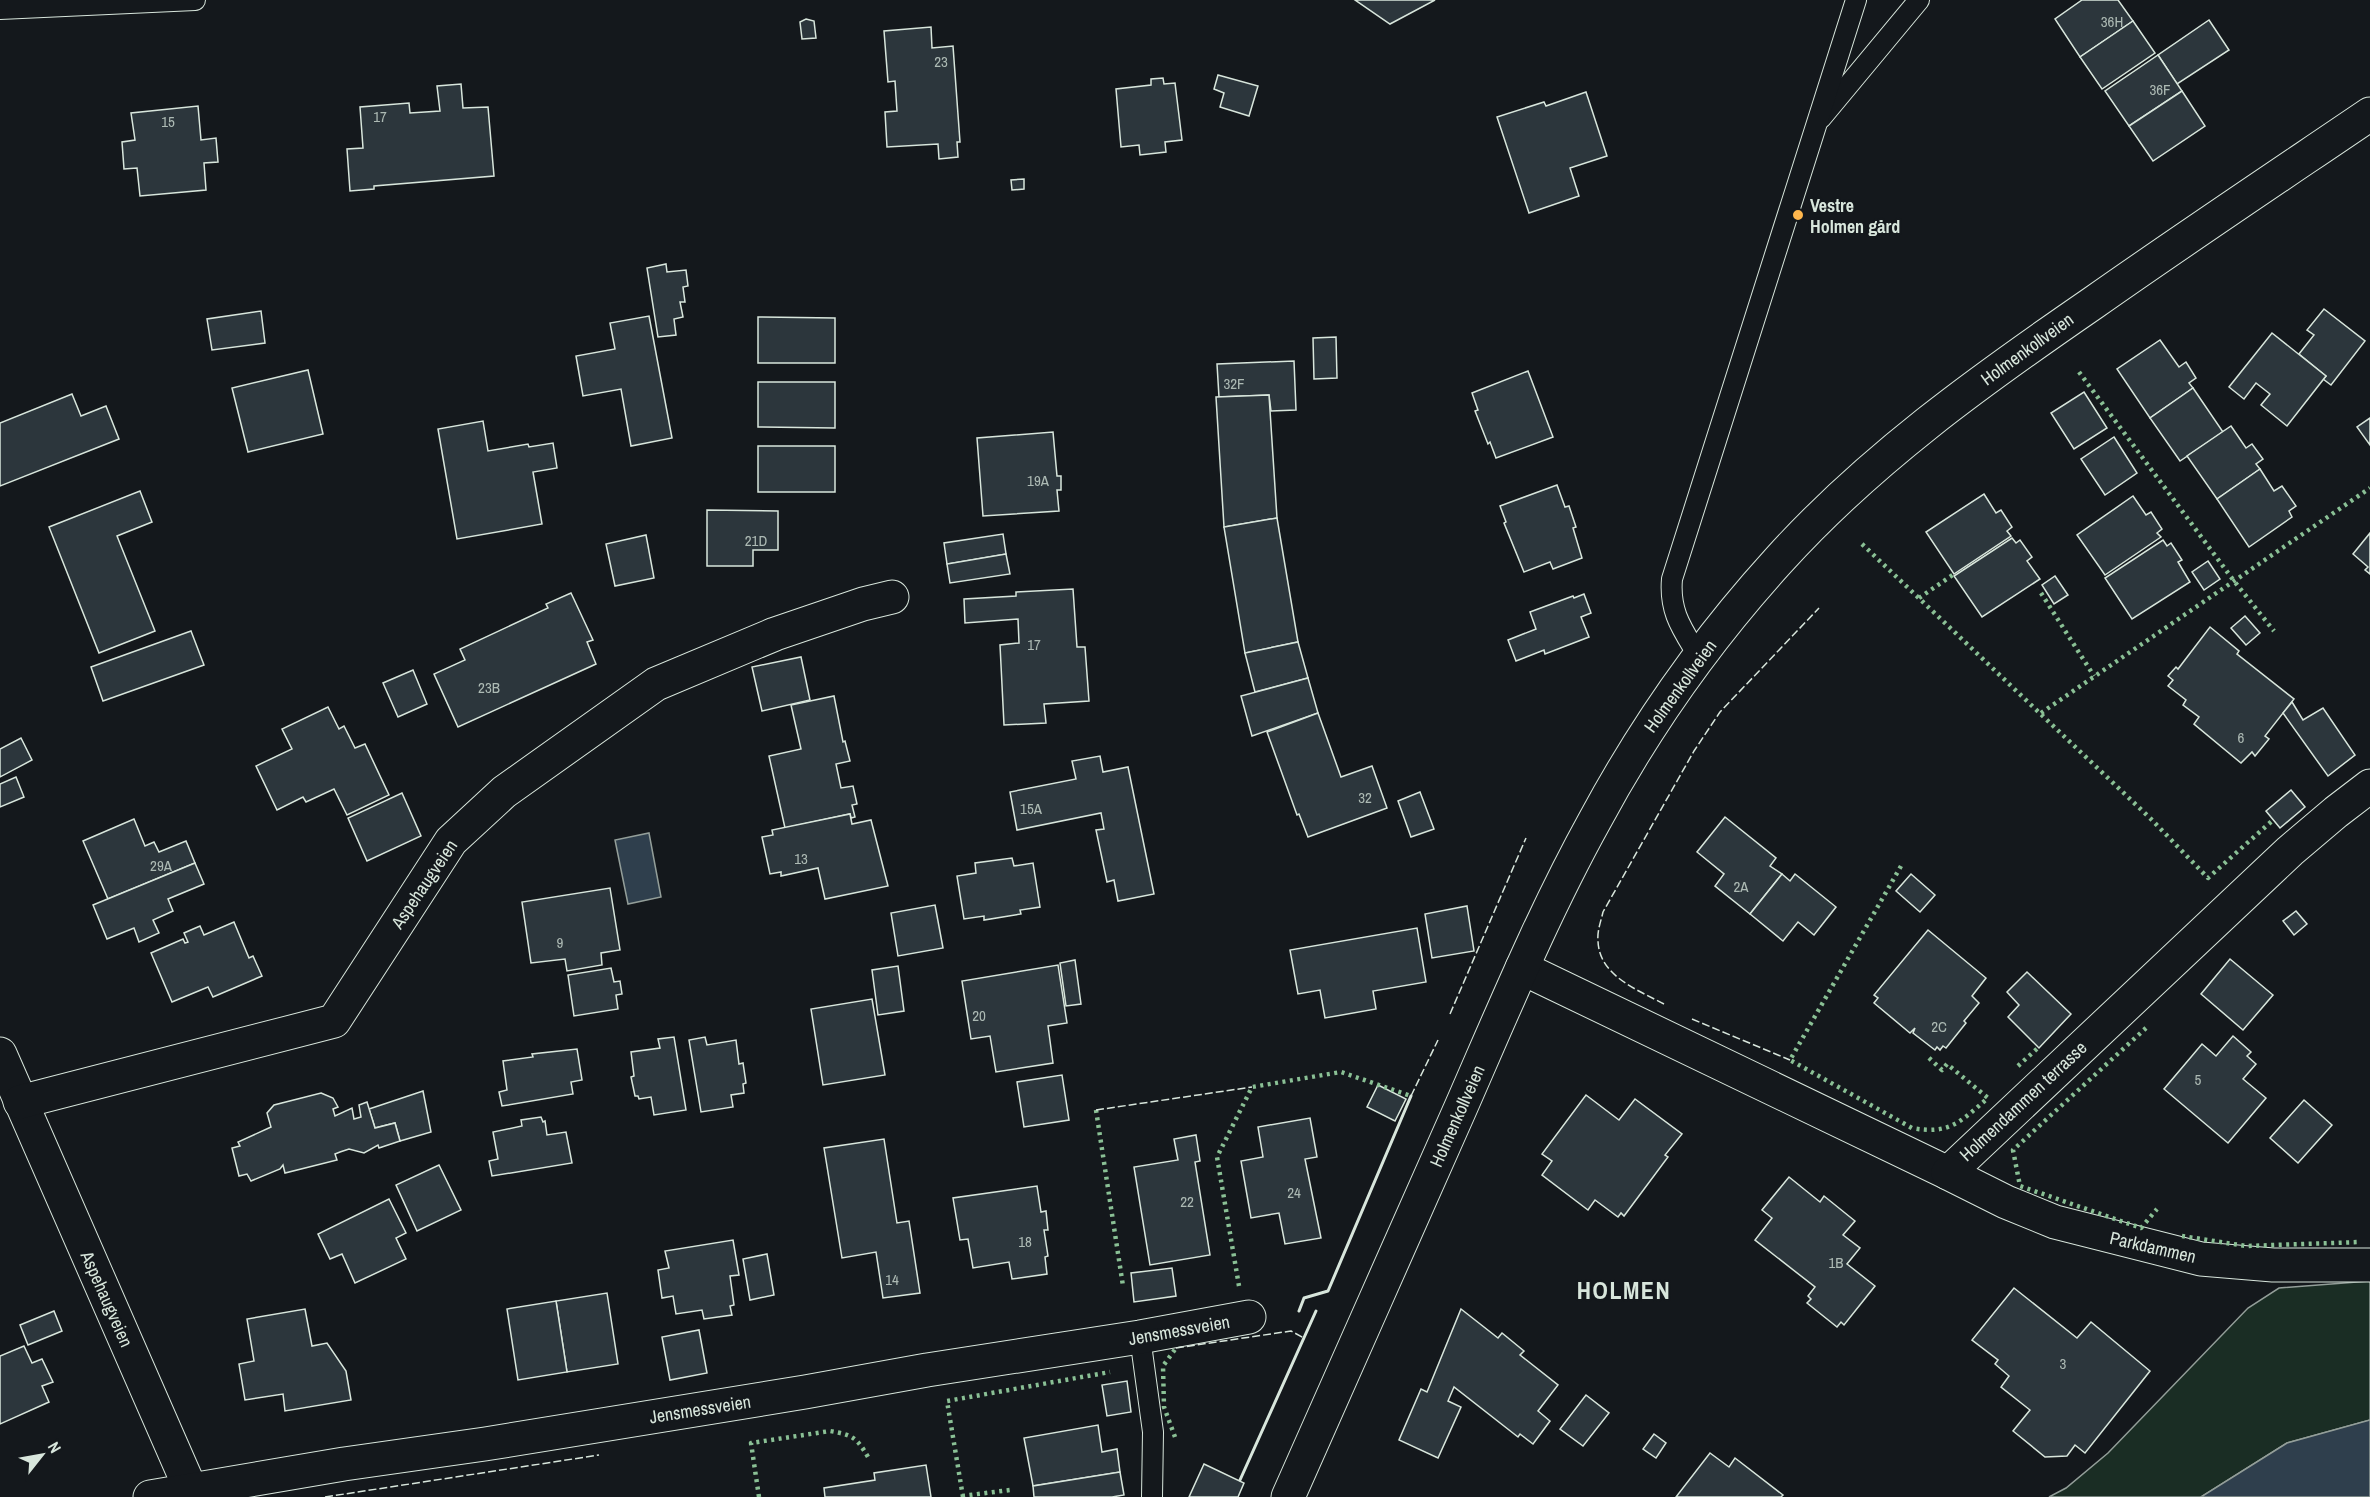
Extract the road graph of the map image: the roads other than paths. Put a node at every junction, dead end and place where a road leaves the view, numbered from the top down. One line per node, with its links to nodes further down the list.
1 (195, 0): 4 (lane)
2 (1856, 0): 6 (lane)
3 (1919, 0): 6 (lane)
4 (0, 9)
5 (2370, 114): 8 (street, Holmenkollveien)
6 (1815, 125): 8 (lane)
7 (892, 597): 12 (street, Aspehaugveien)
8 (1699, 657): 10 (street, Holmenkollveien)
9 (2370, 786): 13 (street, Holmendammen terrasse)
10 (1522, 968): 13 (street, Holmendammen terrasse); 20 (street, Holmenkollveien)
11 (0, 1054): 12 (street, Aspehaugveien)
12 (10, 1104): 17 (street, Aspehaugveien)
13 (1948, 1173): 14 (street, Parkdammen)
14 (2370, 1265)
15 (1249, 1317): 16 (street, Jensmessveien)
16 (1140, 1337): 17 (street, Jensmessveien); 19 (lane)
17 (193, 1493): 18 (street, Jensmessveien)
18 (150, 1497)
19 (1152, 1497)
20 (1288, 1497)

